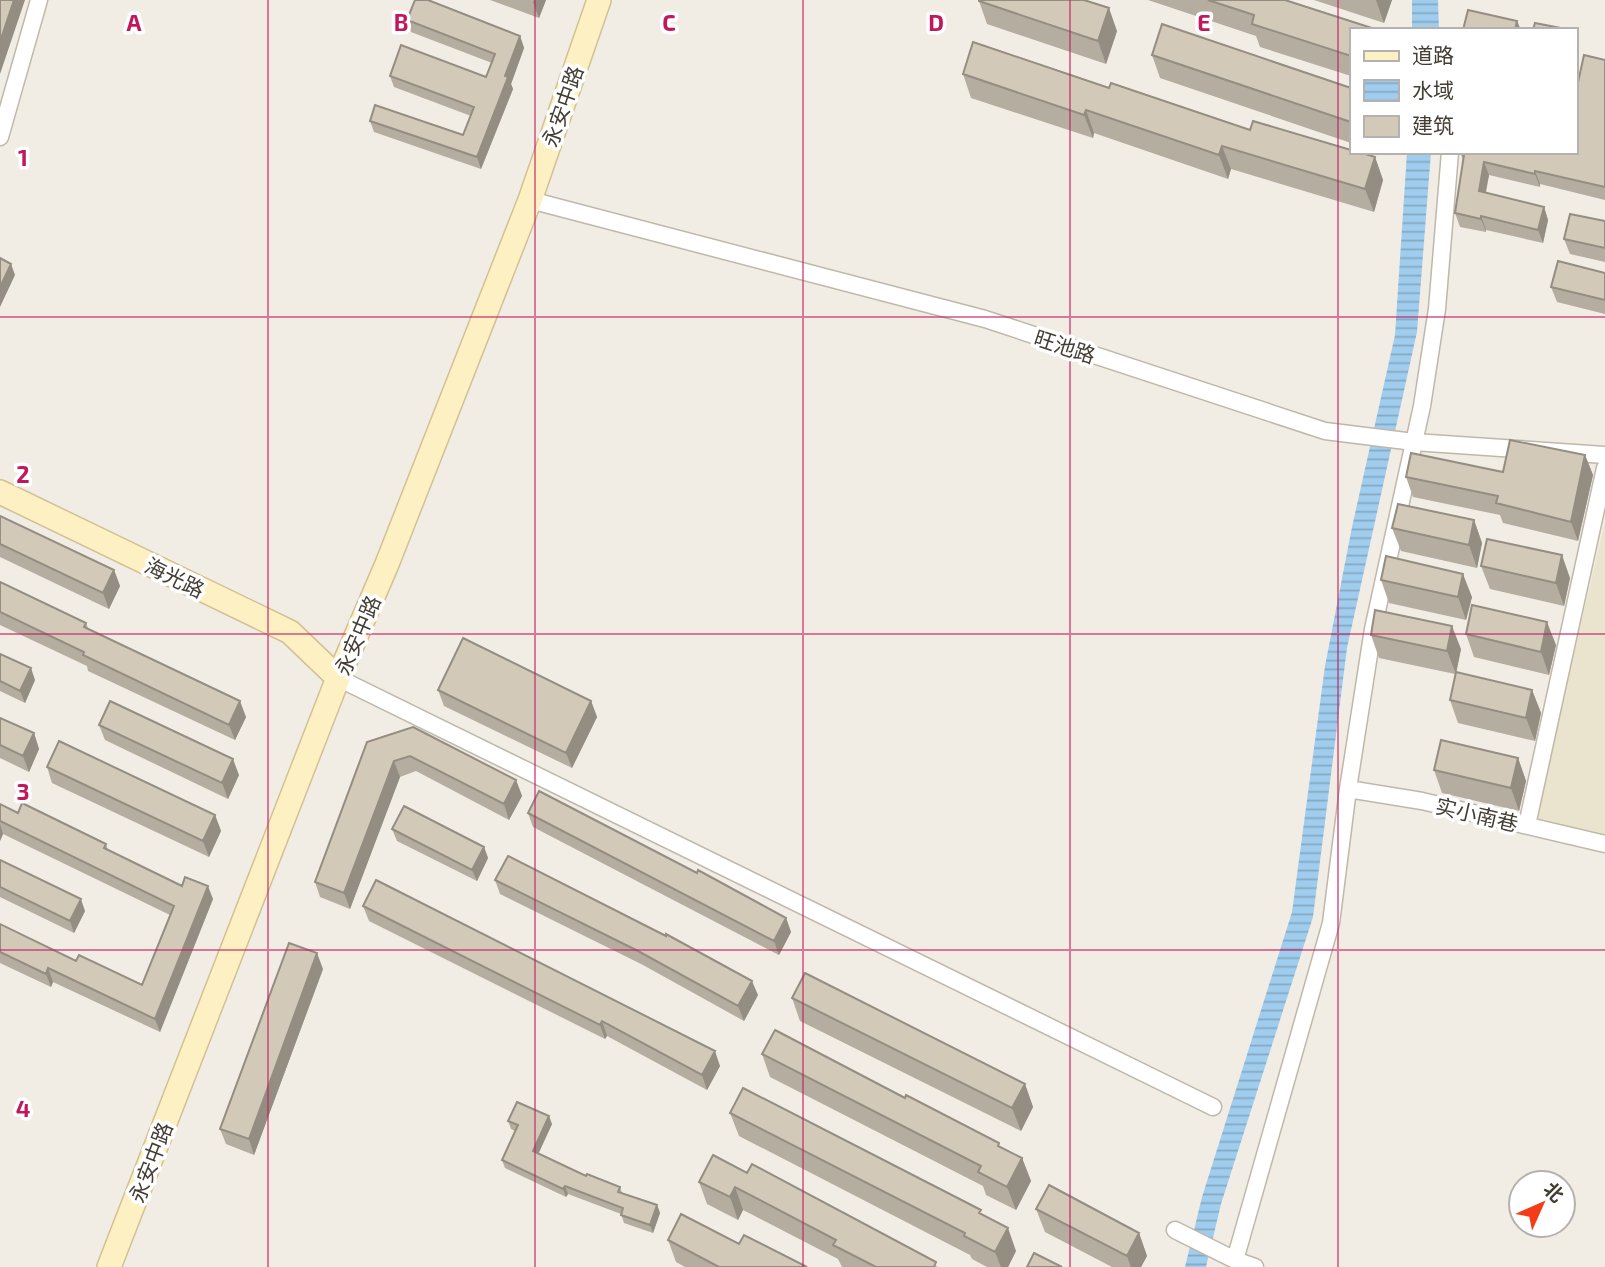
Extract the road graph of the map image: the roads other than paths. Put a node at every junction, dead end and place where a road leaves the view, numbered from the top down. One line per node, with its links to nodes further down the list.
1 (39, 0): 3 (street)
2 (598, 0): 5 (street, 永安中路)
3 (0, 137)
4 (1450, 154): 6 (street)
5 (530, 200): 6 (street, 旺池路); 10 (street, 永安中路)
6 (1414, 442): 7 (street, 旺池路); 11 (street)
7 (1605, 454)
8 (1605, 468): 12 (street)
9 (0, 492): 10 (street, 海光路)
10 (338, 678): 14 (street); 17 (street, 永安中路)
11 (1348, 789): 12 (street, 实小南巷); 16 (street)
12 (1527, 825): 13 (street, 实小南巷)
13 (1605, 844)
14 (1213, 1107)
15 (1179, 1232): 16 (street)
16 (1231, 1257): 18 (street)
17 (109, 1267)
18 (1255, 1267)

